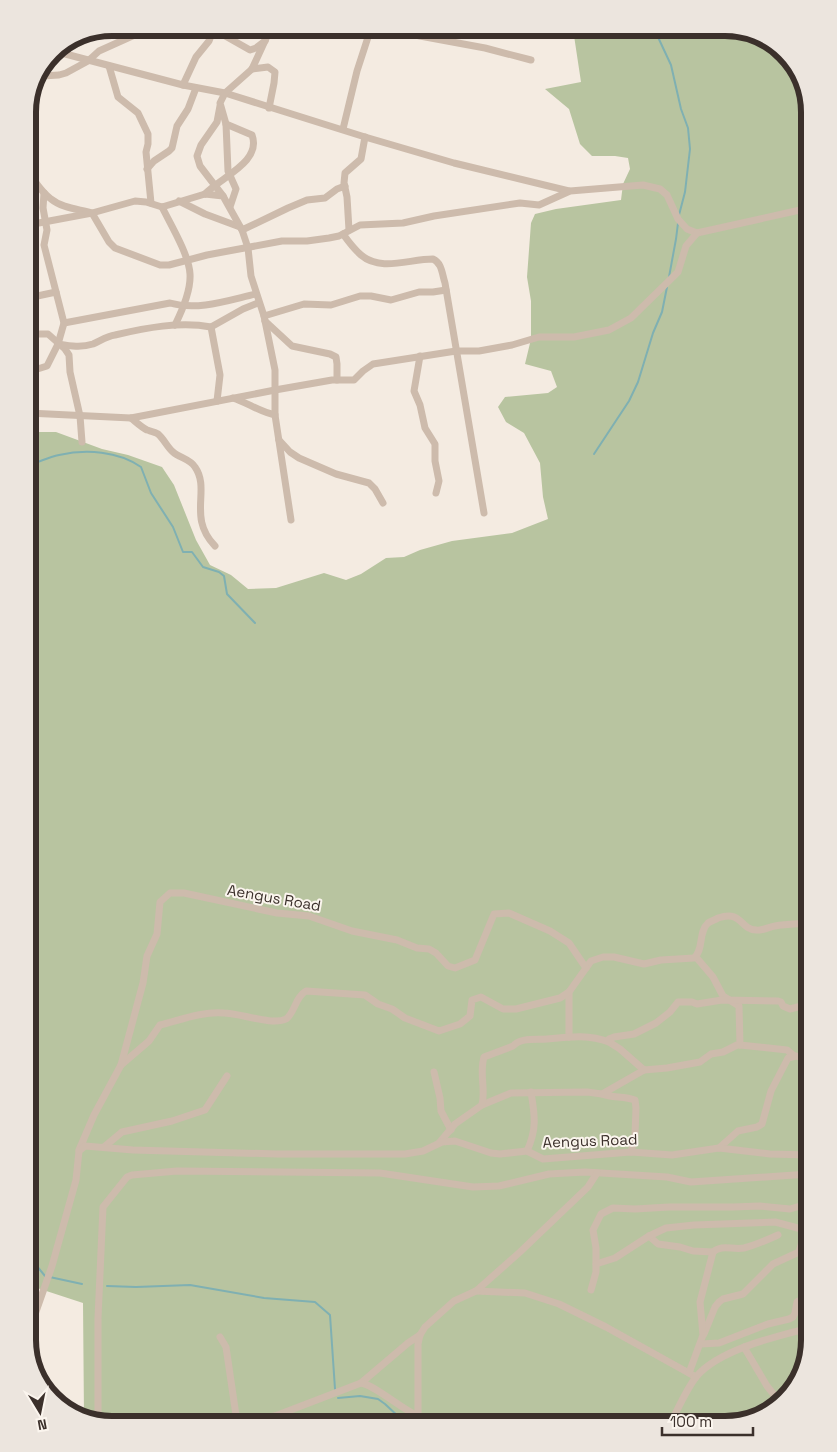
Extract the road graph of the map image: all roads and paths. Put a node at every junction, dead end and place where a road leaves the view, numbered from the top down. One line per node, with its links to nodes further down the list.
1 (133, 36): 10 (street)
2 (211, 36): 14 (street)
3 (227, 36): 7 (street)
4 (267, 36): 7 (street)
5 (368, 36): 20 (street)
6 (420, 36): 9 (street)
7 (265, 41): 12 (street)
8 (64, 54): 10 (street)
9 (532, 60)
10 (88, 61): 11 (street); 13 (street)
11 (109, 66): 14 (street); 22 (street)
12 (252, 69): 16 (street); 18 (street)
13 (46, 76)
14 (183, 85): 15 (street)
15 (196, 88): 16 (street); 22 (street)
16 (225, 94): 17 (street); 18 (street)
17 (220, 105): 19 (street); 25 (street)
18 (269, 108): 20 (street)
19 (226, 124): 23 (street); 23 (street)
20 (343, 130): 21 (street)
21 (365, 137): 26 (street); 27 (street)
22 (147, 169): 32 (street)
23 (229, 174): 25 (street); 34 (street)
24 (36, 182): 28 (street)
25 (214, 184): 29 (street); 30 (street)
26 (345, 186): 39 (street); 40 (street)
27 (570, 191): 40 (street); 41 (street)
28 (44, 193): 36 (street); 37 (street)
29 (205, 194): 30 (street); 31 (street)
30 (223, 196): 34 (street)
31 (179, 201): 33 (street); 39 (street)
32 (150, 203): 33 (street); 36 (street)
33 (162, 206): 43 (street)
34 (230, 207): 39 (street)
35 (801, 210): 41 (street)
36 (92, 213): 37 (street); 43 (street)
37 (44, 221): 38 (street); 45 (street)
38 (36, 222)
39 (241, 228): 42 (street)
40 (346, 232): 42 (street); 44 (street)
41 (697, 234): 56 (street)
42 (248, 248): 43 (street); 46 (street)
43 (188, 260): 49 (street)
44 (446, 290): 50 (street); 56 (street)
45 (56, 292): 47 (street); 51 (street)
46 (256, 294): 48 (street); 49 (street)
47 (36, 296)
48 (258, 303): 50 (street); 53 (street)
49 (184, 307): 51 (street); 52 (street)
50 (264, 318): 59 (street); 60 (street)
51 (64, 323): 55 (street)
52 (175, 325): 53 (street); 55 (street)
53 (211, 327): 62 (street)
54 (36, 334): 55 (street)
55 (58, 344): 58 (street); 65 (street)
56 (456, 351): 57 (street); 71 (street)
57 (420, 356): 59 (street); 69 (street)
58 (36, 369)
59 (338, 380): 60 (street)
60 (274, 390): 61 (street); 64 (street)
61 (233, 398): 62 (street); 64 (street)
62 (217, 401): 66 (street)
63 (36, 413): 65 (street)
64 (275, 414): 67 (street)
65 (80, 416): 66 (street); 68 (street)
66 (131, 418): 73 (street)
67 (279, 440): 70 (street); 72 (street)
68 (82, 442)
69 (436, 493)
70 (383, 503)
71 (484, 513)
72 (291, 520)
73 (215, 546)
74 (801, 924): 75 (street)
75 (696, 957): 76 (street); 78 (street)
76 (586, 968): 77 (street); 85 (street, Aengus Road)
77 (569, 992): 80 (street); 85 (street)
78 (731, 1000): 79 (street); 81 (street); 82 (street)
79 (801, 1006)
80 (569, 1036): 81 (street); 91 (street)
81 (608, 1042): 86 (street)
82 (740, 1045): 83 (street); 86 (street)
83 (793, 1055): 84 (street); 95 (street)
84 (801, 1057)
85 (121, 1065): 96 (street, Aengus Road)
86 (644, 1070): 90 (street)
87 (434, 1072): 92 (street)
88 (227, 1076): 94 (street)
89 (531, 1092): 90 (street); 91 (street); 97 (street)
90 (602, 1094): 98 (street)
91 (482, 1105): 92 (street)
92 (451, 1130): 93 (street)
93 (439, 1144): 94 (street, Aengus Road); 97 (street, Aengus Road)
94 (104, 1147): 96 (street, Aengus Road)
95 (719, 1148): 98 (street, Aengus Road); 99 (street, Aengus Road)
96 (79, 1151): 112 (street, Aengus Road)
97 (527, 1151): 98 (street, Aengus Road)
98 (631, 1152)
99 (801, 1155)
100 (597, 1173): 101 (street); 110 (street); 122 (street)
101 (801, 1175)
102 (801, 1206): 108 (street)
103 (801, 1229): 105 (street)
104 (778, 1235): 107 (street)
105 (649, 1236): 107 (street); 108 (street)
106 (801, 1247): 115 (street)
107 (713, 1252): 115 (street)
108 (596, 1264): 109 (street)
109 (591, 1290)
110 (476, 1291): 114 (street); 119 (street)
111 (801, 1298): 117 (street)
112 (36, 1311)
113 (801, 1331): 118 (street)
114 (420, 1334): 120 (street); 125 (street)
115 (704, 1335): 117 (street)
116 (220, 1337): 123 (street)
117 (701, 1344): 119 (street)
118 (744, 1347): 119 (street); 121 (street)
119 (693, 1375): 126 (street)
120 (361, 1383): 124 (street); 125 (street)
121 (775, 1397)
122 (99, 1414)
123 (236, 1416)
124 (275, 1416)
125 (418, 1416)
126 (674, 1416)

